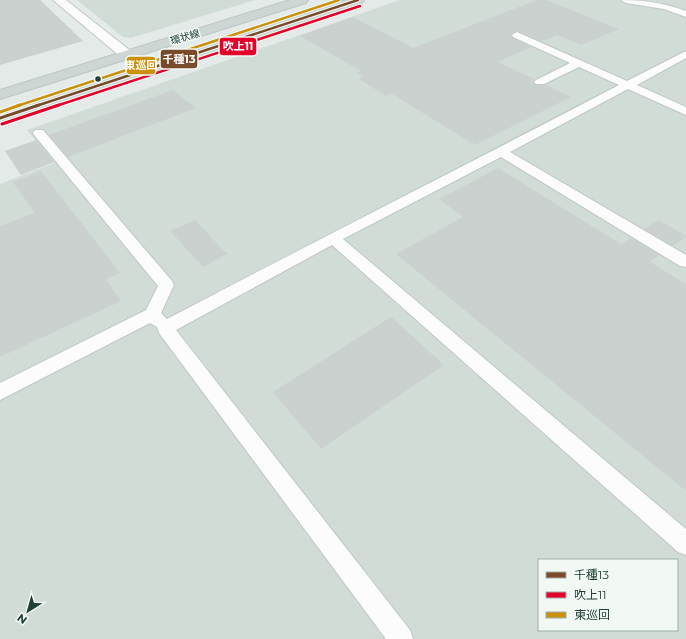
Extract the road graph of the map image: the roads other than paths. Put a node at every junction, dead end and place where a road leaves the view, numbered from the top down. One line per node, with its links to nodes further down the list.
1 (59, 0): 8 (street)
2 (302, 0): 8 (main road, 環状線)
3 (358, 0): 14 (main road, 環状線)
4 (626, 0): 5 (lane)
5 (686, 14)
6 (517, 35): 9 (lane)
7 (686, 54): 11 (lane)
8 (127, 55): 12 (main road, 環状線)
9 (578, 62): 10 (lane); 11 (lane)
10 (540, 82)
11 (628, 85): 13 (lane); 16 (lane)
12 (0, 95)
13 (686, 111)
14 (0, 118)
15 (39, 134): 19 (lane)
16 (501, 152): 17 (lane); 18 (lane)
17 (333, 238): 20 (lane); 22 (lane)
18 (686, 262)
19 (152, 314): 20 (lane); 21 (lane)
20 (165, 328): 23 (lane)
21 (0, 392)
22 (686, 544)
23 (401, 639)

